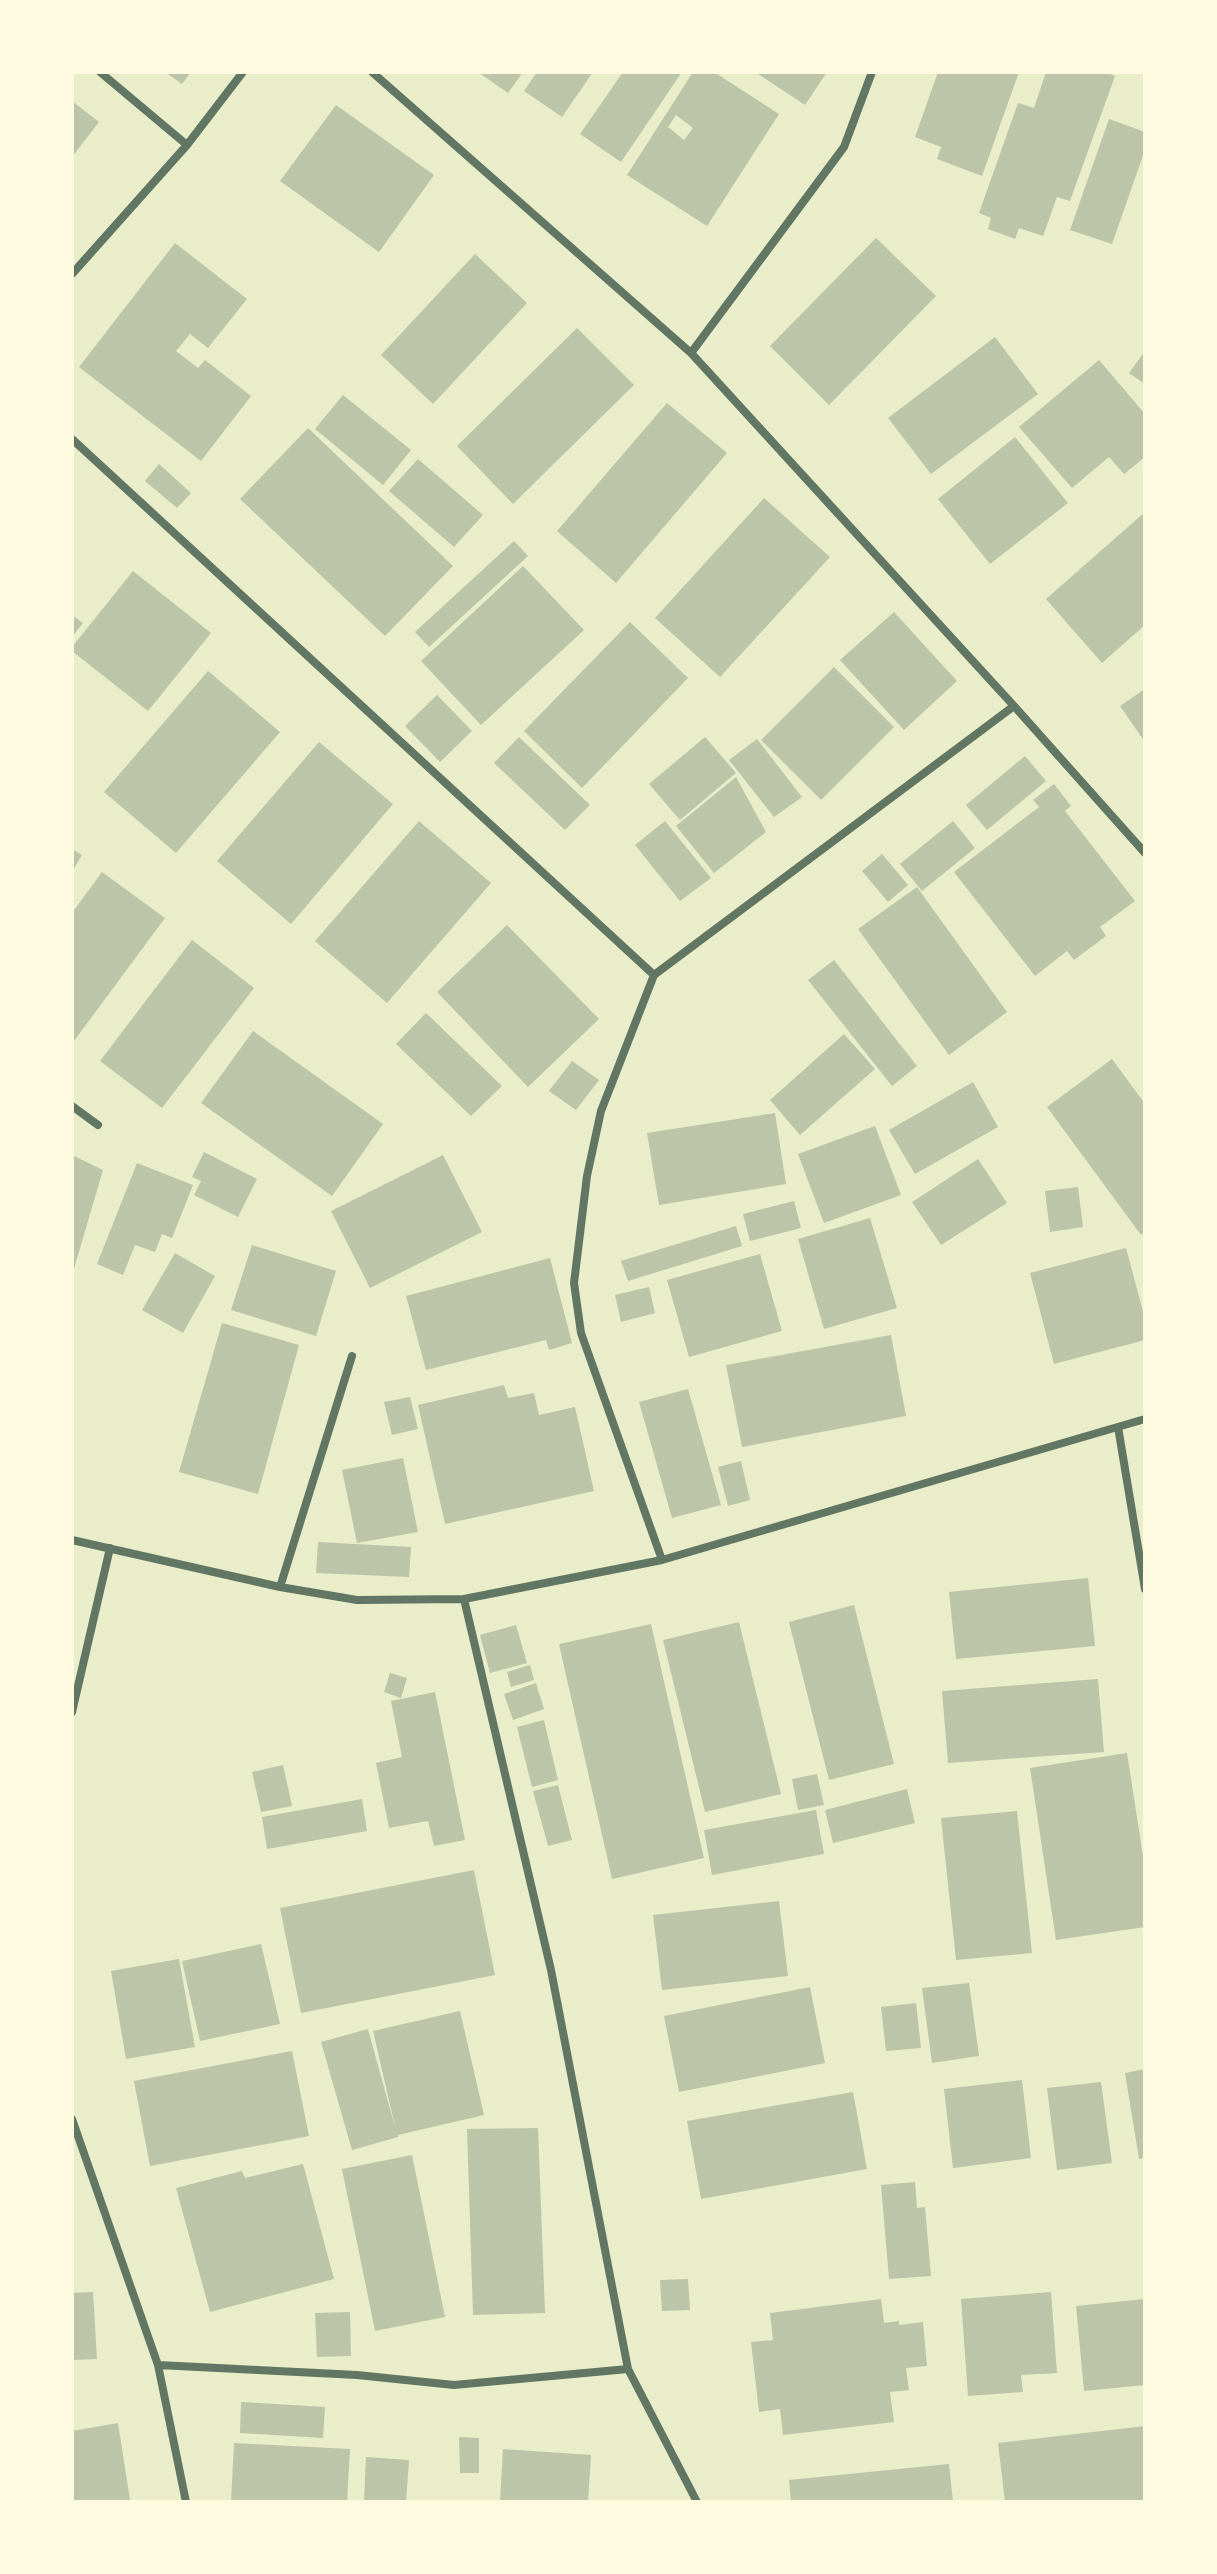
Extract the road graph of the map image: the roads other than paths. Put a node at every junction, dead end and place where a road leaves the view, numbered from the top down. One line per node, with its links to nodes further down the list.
1 (100, 72): 5 (street)
2 (243, 72): 5 (street)
3 (372, 72): 7 (street)
4 (872, 72): 7 (street)
5 (187, 145): 6 (street)
6 (72, 274)
7 (691, 353): 9 (street)
8 (72, 439): 11 (street)
9 (1014, 706): 10 (street); 11 (street)
10 (1145, 853)
11 (654, 975): 19 (street)
12 (72, 1106): 13 (street)
13 (98, 1125)
14 (352, 1356): 20 (street)
15 (1145, 1419): 16 (street)
16 (1118, 1427): 19 (street); 21 (street)
17 (72, 1540): 18 (street)
18 (110, 1548): 20 (street); 23 (street)
19 (662, 1560): 22 (street)
20 (280, 1587): 22 (street)
21 (1145, 1589)
22 (464, 1599): 26 (street)
23 (72, 1712)
24 (72, 2119): 25 (street)
25 (158, 2365): 26 (street); 27 (street)
26 (628, 2369): 28 (street)
27 (186, 2502)
28 (697, 2502)

